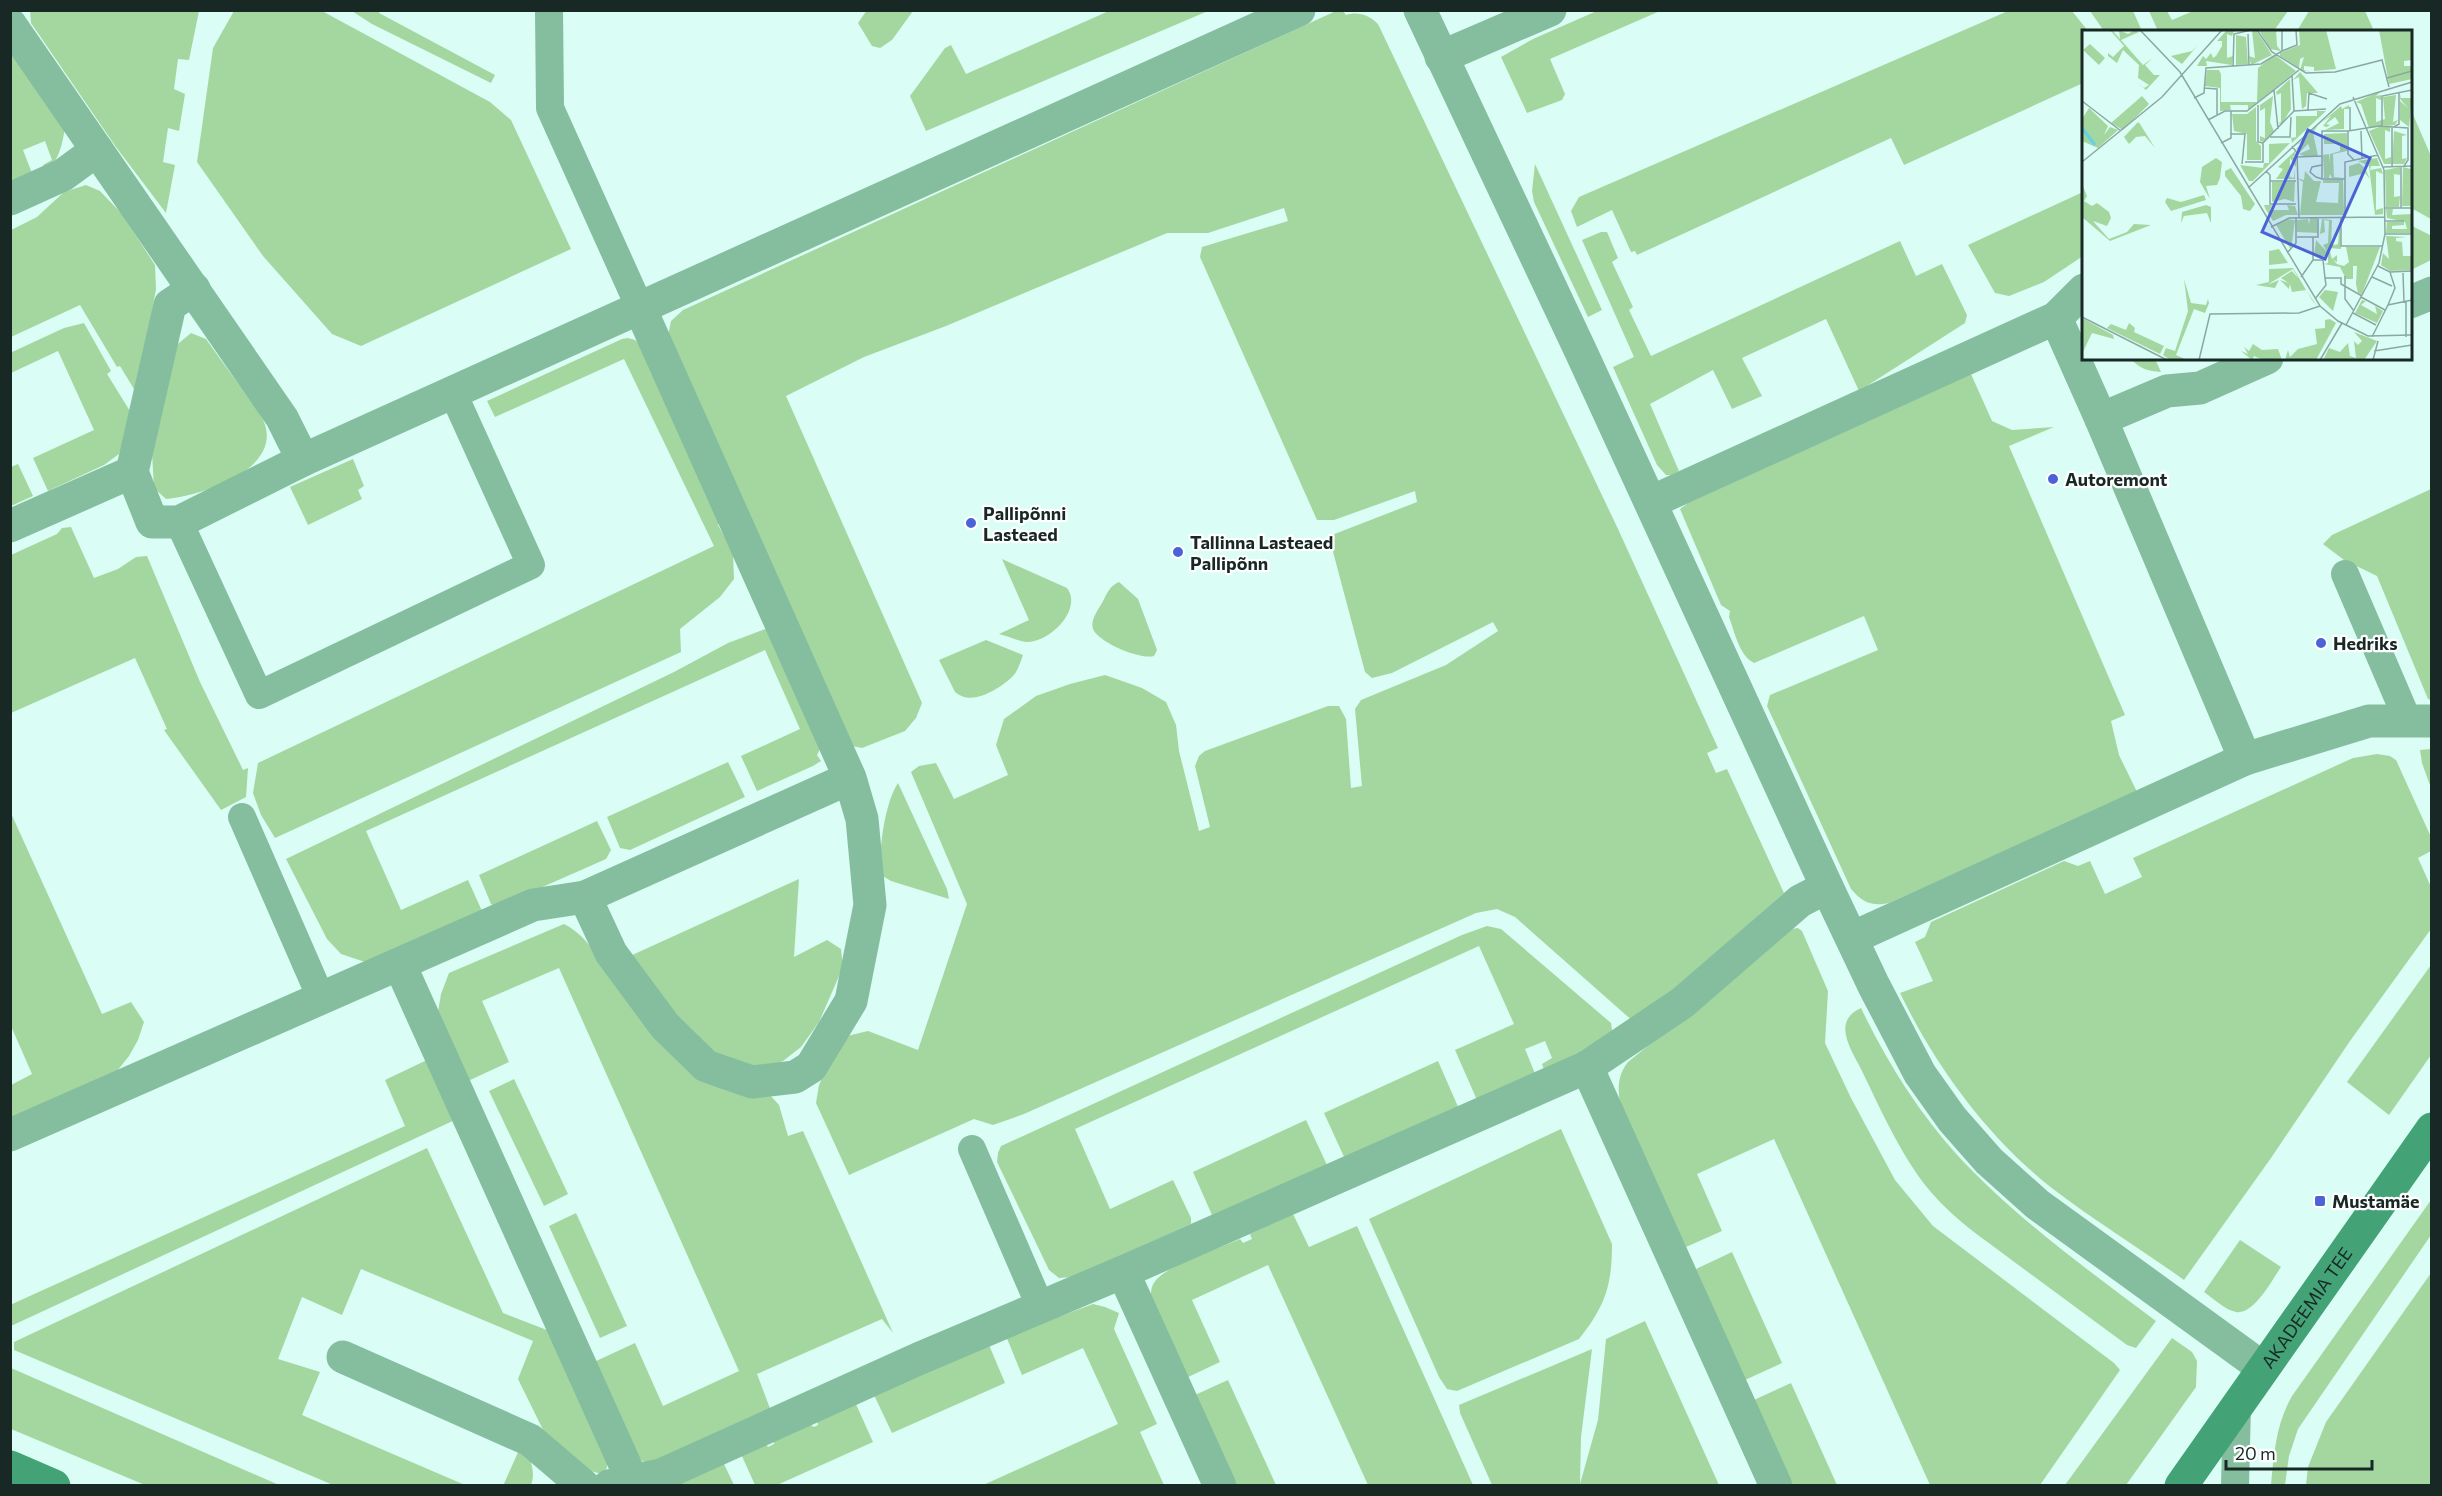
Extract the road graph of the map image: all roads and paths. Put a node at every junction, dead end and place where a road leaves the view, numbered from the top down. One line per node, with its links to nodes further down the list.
1 (549, 10): 13 (lane)
2 (1299, 10): 13 (street)
3 (1420, 10): 6 (street)
4 (1550, 10): 6 (street)
5 (10, 24): 7 (street)
6 (1441, 57): 20 (street)
7 (97, 150): 8 (street); 9 (street)
8 (10, 199)
9 (194, 289): 18 (street); 19 (street)
10 (2082, 292): 14 (street)
11 (2432, 293): 12 (street)
12 (2412, 301)
13 (640, 308): 16 (street); 26 (street)
14 (2056, 318): 17 (street); 20 (street)
15 (2263, 360): 17 (street)
16 (453, 393): 18 (street); 21 (lane)
17 (2101, 419): 25 (street)
18 (303, 460): 21 (street)
19 (132, 472): 21 (street); 22 (street)
20 (1651, 502): 28 (street)
21 (178, 522)
22 (10, 526)
23 (2345, 573): 24 (lane)
24 (2420, 721): 25 (street)
25 (2245, 759): 30 (street)
26 (850, 778): 29 (street); 29 (street)
27 (242, 817): 32 (lane)
28 (1827, 887): 30 (street); 33 (street)
29 (585, 897): 31 (street)
30 (1852, 938): 40 (street)
31 (400, 965): 32 (street); 43 (street)
32 (321, 998): 35 (street)
33 (1587, 1067): 37 (street); 47 (street)
34 (2432, 1129): 40 (main road, AKADEEMIA TEE)
35 (10, 1135)
36 (972, 1149): 38 (lane)
37 (1124, 1272): 38 (street); 46 (street)
38 (1040, 1306): 43 (street)
39 (343, 1357): 45 (street)
40 (2263, 1368): 41 (main road, AKADEEMIA TEE)
41 (2237, 1405): 48 (main road, AKADEEMIA TEE); 49 (lane)
42 (10, 1467): 44 (main road)
43 (620, 1483)
44 (54, 1485)
45 (584, 1485)
46 (1220, 1485)
47 (1776, 1485)
48 (2181, 1485)
49 (2235, 1485)

